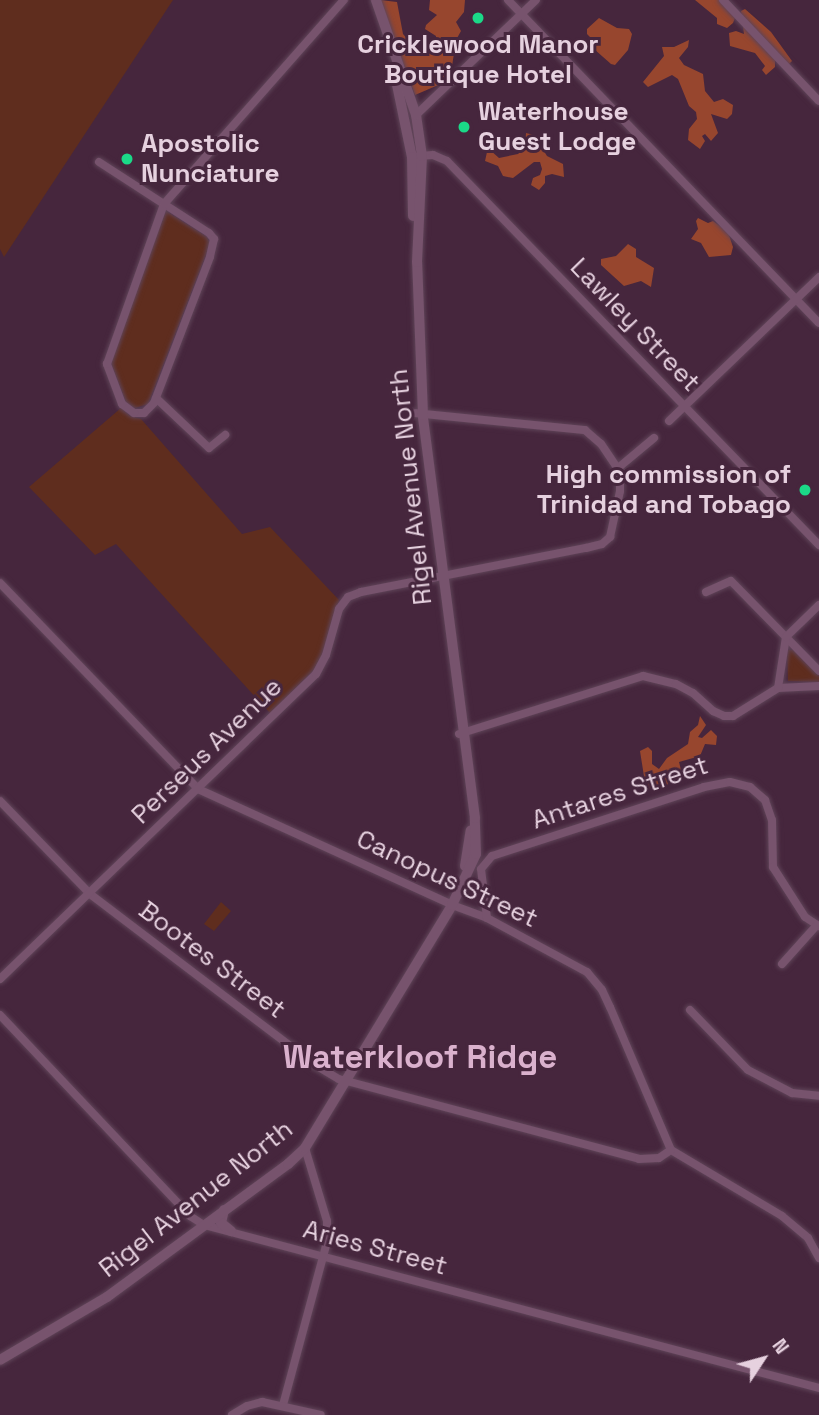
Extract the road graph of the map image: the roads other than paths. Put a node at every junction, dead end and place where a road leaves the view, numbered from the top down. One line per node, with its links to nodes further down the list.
1 (371, 0): 9 (main road, Rigel Avenue North)
2 (376, 0): 10 (main road, Rigel Avenue North)
3 (508, 0): 7 (street)
4 (536, 0): 7 (street)
5 (723, 0): 8 (street)
6 (340, 1): 14 (street)
7 (520, 13): 10 (street); 16 (street)
8 (819, 101)
9 (404, 108): 10 (main road); 11 (main road, Rigel Avenue North)
10 (416, 115): 11 (main road); 12 (main road, Rigel Avenue North)
11 (408, 132): 12 (main road, Rigel Avenue North)
12 (417, 157): 19 (street, Lawley Street); 20 (main road, Rigel Avenue North)
13 (99, 162): 14 (street)
14 (164, 204): 18 (street); 18 (street)
15 (819, 277): 16 (street)
16 (796, 300): 17 (street); 19 (street)
17 (819, 323)
18 (156, 398): 22 (street)
19 (685, 406): 21 (street); 25 (street, Lawley Street)
20 (419, 414): 24 (street); 26 (main road, Rigel Avenue North)
21 (669, 421)
22 (225, 435)
23 (654, 438): 24 (street)
24 (618, 468): 26 (street)
25 (819, 545)
26 (440, 576): 34 (main road, Rigel Avenue North); 35 (street, Perseus Avenue)
27 (0, 583): 35 (street, Canopus Street)
28 (706, 592): 30 (street)
29 (819, 605): 30 (street)
30 (786, 637): 31 (street); 33 (street)
31 (819, 671)
32 (819, 686): 33 (street)
33 (778, 688): 34 (street)
34 (461, 734): 38 (main road, Rigel Avenue North)
35 (198, 789): 37 (street, Perseus Avenue); 38 (street, Canopus Street)
36 (0, 800): 37 (street, Bootes Street)
37 (90, 894): 42 (street, Perseus Avenue); 45 (street, Bootes Street)
38 (449, 903): 39 (street, Canopus Street); 45 (main road, Rigel Avenue North)
39 (487, 918): 40 (street, Antares Street); 48 (street, Canopus Street)
40 (818, 926): 41 (street)
41 (782, 964)
42 (0, 979)
43 (690, 1010): 46 (street)
44 (0, 1015): 50 (street, Aries Street)
45 (346, 1082): 47 (main road, Rigel Avenue North); 48 (street, Bootes Street)
46 (819, 1096)
47 (305, 1148): 49 (main road, Rigel Avenue North); 52 (street)
48 (671, 1150): 53 (street)
49 (224, 1210): 50 (main road, Rigel Avenue North); 51 (main road)
50 (204, 1224): 51 (street, Aries Street); 54 (main road, Rigel Avenue North)
51 (231, 1231): 52 (street, Aries Street)
52 (323, 1256): 55 (street, Aries Street); 56 (street)
53 (819, 1258)
54 (0, 1360)
55 (819, 1388)
56 (283, 1405): 57 (street); 58 (street)
57 (232, 1415)
58 (321, 1415)

